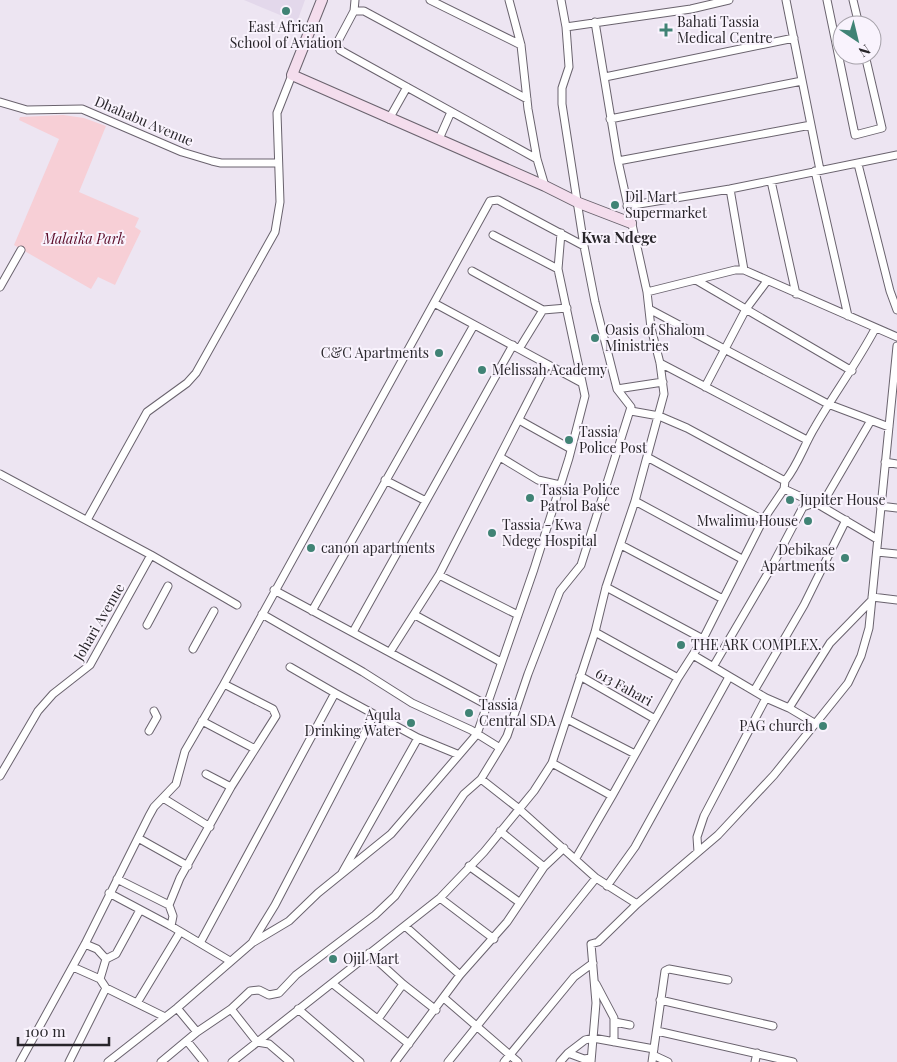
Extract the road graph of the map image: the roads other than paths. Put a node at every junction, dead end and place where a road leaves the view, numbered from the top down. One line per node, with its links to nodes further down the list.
1 (322, 0): 19 (street)
2 (355, 0): 10 (street)
3 (430, 0): 16 (street)
4 (509, 0): 16 (street)
5 (561, 0): 14 (street)
6 (729, 0): 12 (street)
7 (786, 0): 15 (street)
8 (827, 0): 13 (street)
9 (853, 0): 11 (street)
10 (354, 11): 22 (street); 23 (street)
11 (857, 15)
12 (594, 22): 14 (street); 20 (street)
13 (832, 24)
14 (566, 27): 39 (street)
15 (794, 38): 20 (street); 21 (street)
16 (521, 45): 23 (street)
17 (840, 65): 18 (street)
18 (867, 65)
19 (292, 75): 27 (street); 33 (street)
20 (605, 77): 26 (street)
21 (802, 81): 26 (street); 28 (street)
22 (408, 87): 25 (street); 27 (street)
23 (527, 99): 31 (street)
24 (0, 102): 33 (street, Dhahabu Avenue)
25 (451, 112): 29 (street); 31 (street)
26 (610, 118): 32 (street)
27 (389, 119): 29 (street)
28 (811, 125): 32 (street); 35 (street)
29 (439, 139): 37 (street)
30 (897, 155): 34 (street)
31 (537, 159): 37 (street)
32 (618, 161): 40 (street)
33 (278, 163): 97 (street)
34 (858, 164): 35 (street); 59 (street)
35 (817, 170): 36 (street); 60 (street)
36 (772, 181): 38 (street); 53 (street)
37 (545, 186): 39 (street)
38 (730, 189): 40 (street); 48 (street)
39 (579, 203): 41 (street); 44 (street)
40 (627, 206): 41 (street)
41 (631, 223): 52 (street)
42 (561, 233): 44 (street); 46 (street); 54 (street)
43 (493, 235): 46 (street)
44 (584, 246): 74 (street)
45 (21, 250): 51 (street)
46 (558, 269): 55 (street)
47 (472, 270): 57 (street)
48 (744, 270): 49 (street); 50 (street)
49 (696, 280): 52 (street); 56 (street)
50 (767, 281): 53 (street); 56 (street)
51 (0, 287)
52 (647, 292): 58 (street)
53 (796, 294): 60 (street)
54 (434, 303): 61 (street); 109 (street)
55 (567, 308): 57 (street); 72 (street)
56 (746, 309): 66 (street); 69 (street)
57 (543, 310): 65 (street)
58 (649, 310): 66 (street); 67 (street)
59 (897, 310)
60 (848, 316): 62 (street)
61 (474, 325): 65 (street); 89 (street)
62 (875, 329): 63 (street); 69 (street)
63 (897, 337)
64 (897, 346): 70 (street)
65 (516, 347): 68 (street); 92 (street)
66 (723, 349): 73 (street); 75 (street)
67 (660, 363): 71 (street); 73 (street)
68 (547, 364): 72 (street); 79 (street)
69 (852, 371): 75 (street)
70 (895, 376): 78 (street)
71 (663, 382): 74 (street); 77 (street)
72 (582, 383): 83 (street)
73 (705, 387): 82 (street)
74 (617, 388): 76 (street)
75 (828, 404): 80 (street); 82 (street)
76 (631, 411): 77 (street); 147 (street)
77 (659, 416): 85 (street); 91 (street)
78 (893, 419): 81 (street)
79 (519, 420): 83 (street); 84 (street)
80 (870, 422): 81 (street); 94 (street)
81 (889, 428): 86 (street)
82 (807, 440): 91 (street)
83 (571, 449): 90 (street)
84 (500, 457): 90 (street); 106 (street)
85 (647, 457): 93 (street); 98 (street)
86 (885, 462): 87 (street); 95 (street)
87 (897, 464)
88 (0, 474): 97 (street)
89 (385, 480): 92 (street); 114 (street)
90 (560, 485): 117 (street)
91 (784, 485): 94 (street); 98 (street)
92 (424, 500): 120 (street)
93 (634, 501): 101 (street); 105 (street)
94 (822, 506): 99 (street); 128 (street)
95 (880, 506): 96 (street); 100 (street)
96 (897, 508)
97 (87, 520): 104 (street)
98 (763, 520): 105 (street)
99 (846, 520): 100 (street); 133 (street)
100 (878, 539): 102 (street)
101 (621, 545): 108 (street); 110 (street)
102 (876, 552): 103 (street); 111 (street)
103 (897, 554)
104 (151, 556): 113 (street); 153 (street, Johari Avenue)
105 (742, 559): 110 (street)
106 (439, 576): 117 (street); 118 (street)
107 (168, 586): 119 (street)
108 (606, 587): 121 (street); 122 (street)
109 (274, 590): 114 (street); 116 (street)
110 (721, 598): 122 (street)
111 (872, 599): 112 (street); 137 (street); 143 (street)
112 (897, 600)
113 (237, 604)
114 (312, 610): 120 (street)
115 (214, 611): 123 (street)
116 (262, 614): 132 (street); 145 (street)
117 (516, 614): 126 (street)
118 (415, 615): 124 (street); 126 (street)
119 (147, 625)
120 (353, 632): 124 (street)
121 (595, 632): 129 (street); 131 (street)
122 (702, 639): 125 (street)
123 (193, 649)
124 (390, 652): 136 (street)
125 (693, 655): 128 (street); 131 (street)
126 (501, 662): 136 (street)
127 (290, 667): 134 (street)
128 (712, 667): 130 (street)
129 (580, 676): 140 (street); 141 (street, 613 Fahari)
130 (729, 677): 133 (street); 171 (street)
131 (678, 678): 141 (street)
132 (224, 684): 142 (street); 148 (street)
133 (754, 691): 135 (street)
134 (336, 694): 139 (street); 182 (street)
135 (766, 698): 137 (street); 163 (street)
136 (487, 705): 145 (street)
137 (789, 708): 143 (street)
138 (154, 711): 144 (street)
139 (374, 715): 146 (street); 183 (street)
140 (567, 719): 150 (street); 151 (street)
141 (655, 719): 150 (street)
142 (202, 721): 148 (street); 157 (street)
143 (816, 724): 163 (street)
144 (149, 731)
145 (477, 734): 147 (street); 149 (street)
146 (418, 738): 149 (street); 168 (street)
147 (500, 748): 154 (street)
148 (255, 750): 155 (street)
149 (457, 754): 168 (street)
150 (635, 754): 156 (street)
151 (552, 763): 156 (street); 158 (street)
152 (206, 774): 155 (street)
153 (0, 776)
154 (481, 780): 158 (street); 201 (street)
155 (231, 787): 159 (street)
156 (612, 796): 164 (street)
157 (163, 798): 159 (street); 161 (street)
158 (518, 808): 160 (street); 162 (street)
159 (210, 827): 165 (street)
160 (500, 831): 166 (street); 167 (street)
161 (138, 838): 165 (street); 170 (street)
162 (564, 848): 164 (street); 167 (street)
163 (698, 852): 175 (street)
164 (576, 858): 169 (street)
165 (188, 866): 176 (street)
166 (469, 866): 173 (street); 174 (street)
167 (544, 867): 174 (street)
168 (340, 876): 183 (street)
169 (596, 878): 171 (street); 208 (street)
170 (118, 880): 172 (street); 176 (street)
171 (607, 886): 175 (street)
172 (109, 894): 177 (street); 184 (street)
173 (440, 898): 179 (street); 181 (street)
174 (519, 902): 181 (street)
175 (637, 904): 188 (street)
176 (169, 905): 178 (street)
177 (140, 910): 178 (street); 186 (street)
178 (171, 926): 180 (street)
179 (405, 926): 185 (street); 190 (street)
180 (180, 932): 182 (street); 199 (street)
181 (494, 939): 190 (street)
182 (200, 943): 187 (street)
183 (252, 943): 187 (street)
184 (85, 944): 186 (street); 189 (street)
185 (369, 953): 194 (street); 195 (street)
186 (106, 960): 191 (street)
187 (230, 961): 200 (street)
188 (593, 964): 193 (street); 219 (street)
189 (73, 967): 191 (street); 223 (street)
190 (460, 975): 197 (street)
191 (100, 979): 196 (street)
192 (728, 980): 198 (street)
193 (595, 983): 206 (street); 212 (street)
194 (333, 984): 202 (street); 205 (street)
195 (403, 984): 203 (street); 205 (street)
196 (106, 988): 199 (street); 224 (street)
197 (444, 998): 203 (street); 208 (street)
198 (660, 1000): 209 (street); 210 (street)
199 (137, 1003): 204 (street)
200 (177, 1008): 204 (street); 211 (street)
201 (231, 1009): 211 (street); 214 (street)
202 (298, 1009): 214 (street); 229 (street)
203 (436, 1010): 216 (street)
204 (164, 1017): 225 (street)
205 (378, 1019): 216 (street)
206 (615, 1022): 207 (street); 215 (street)
207 (630, 1025)
208 (477, 1026): 219 (street); 231 (street)
209 (773, 1026)
210 (657, 1031): 218 (street); 220 (street)
211 (197, 1032): 213 (street)
212 (593, 1038): 215 (street); 217 (street); 222 (street)
213 (187, 1041): 226 (street); 227 (street)
214 (257, 1042): 221 (street); 228 (street)
215 (614, 1042): 220 (street)
216 (409, 1044): 230 (street)
217 (568, 1053): 222 (street); 234 (street)
218 (757, 1053): 236 (street); 237 (street)
219 (510, 1055): 232 (street); 233 (street)
220 (653, 1055): 235 (street)
221 (237, 1060)
222 (591, 1060)
223 (20, 1062)
224 (69, 1062)
225 (108, 1062)
226 (161, 1062)
227 (204, 1062)
228 (290, 1062)
229 (360, 1062)
230 (395, 1062)
231 (448, 1062)
232 (504, 1062)
233 (518, 1062)
234 (560, 1062)
235 (668, 1062)
236 (755, 1062)
237 (794, 1062)

